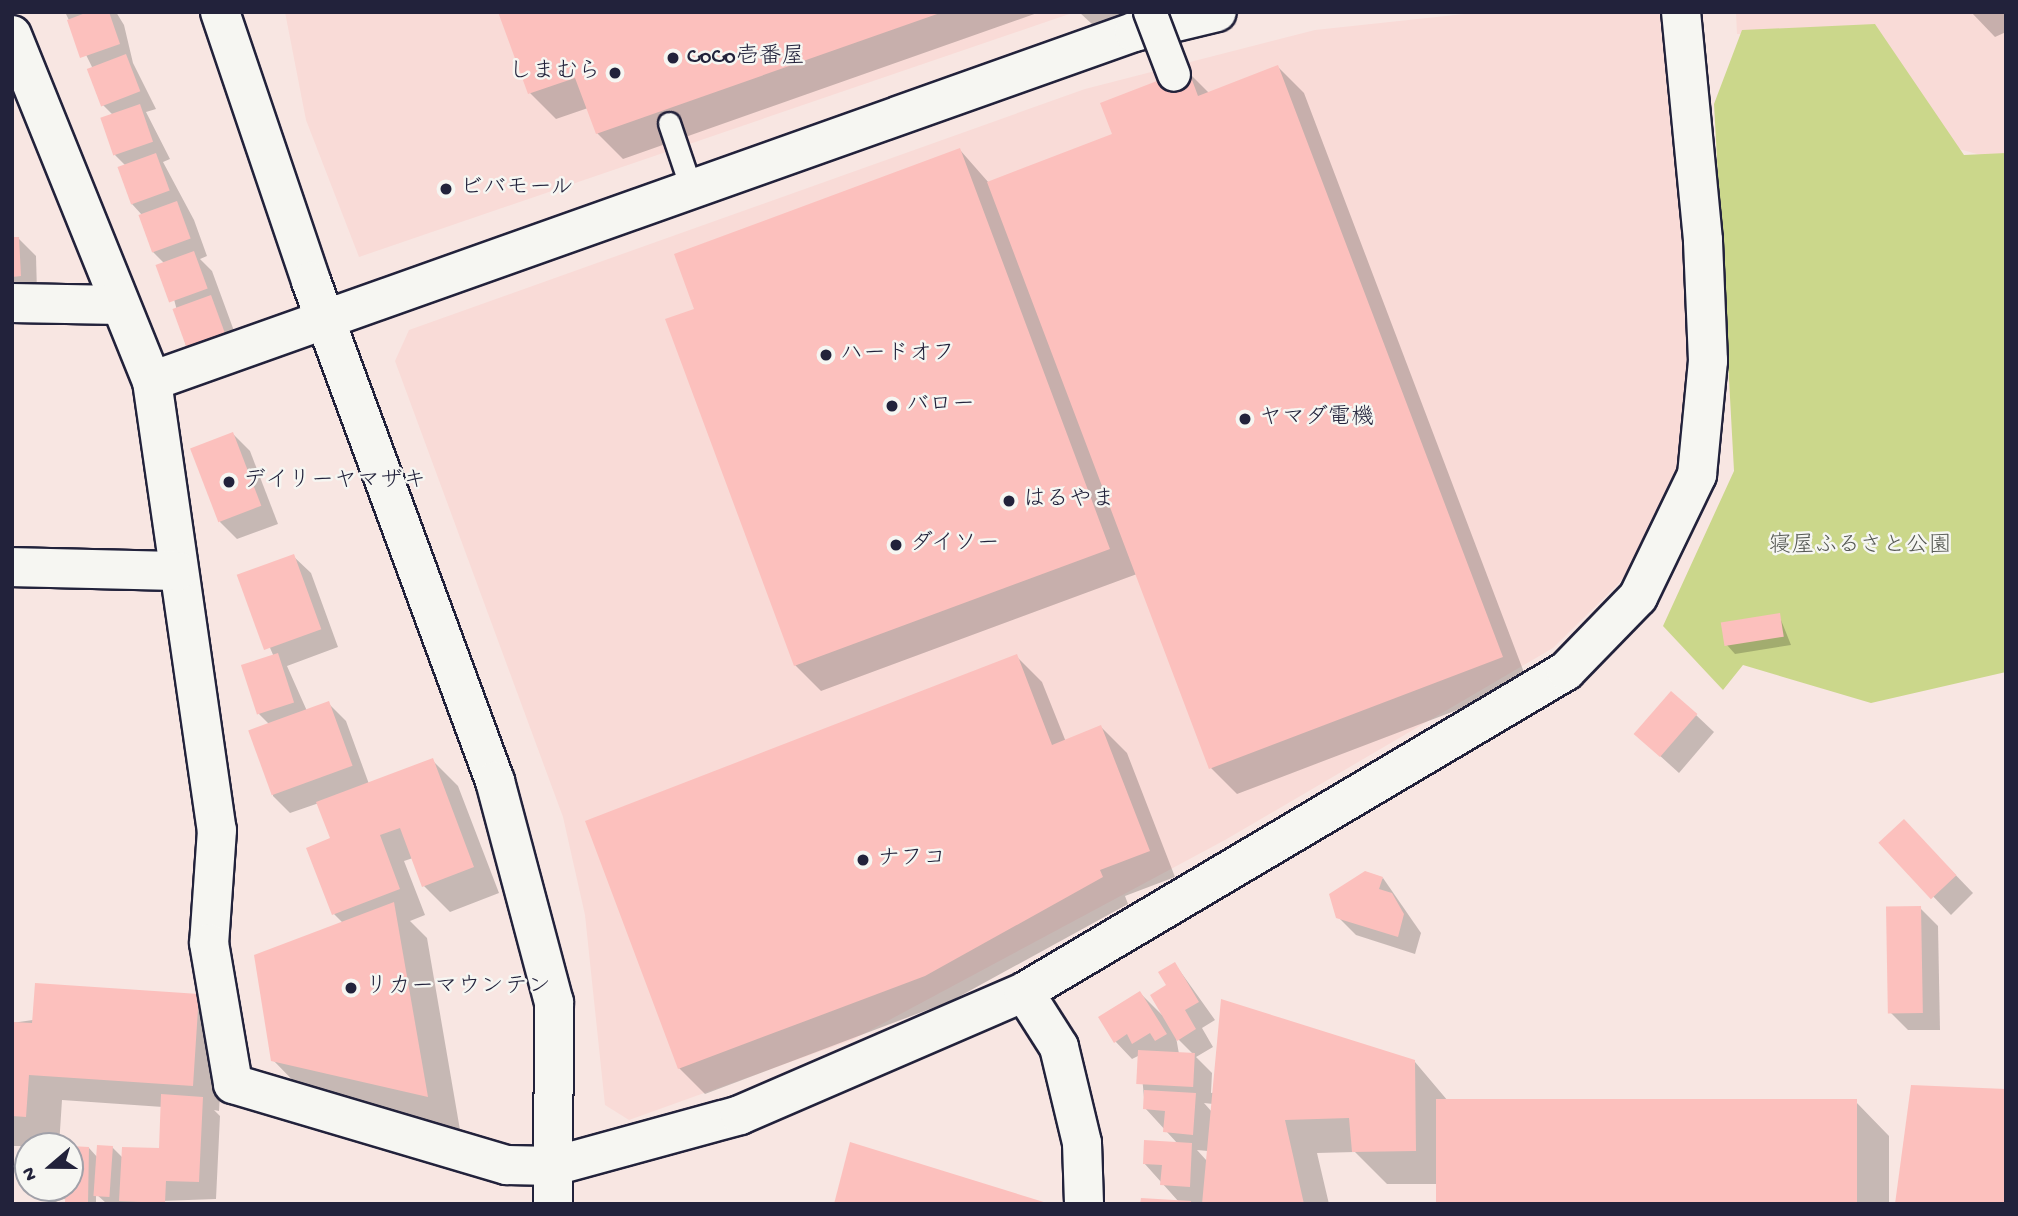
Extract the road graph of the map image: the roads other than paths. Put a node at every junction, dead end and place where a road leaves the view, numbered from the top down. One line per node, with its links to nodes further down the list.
1 (220, 12): 11 (street)
2 (1150, 12): 6 (street, bridge)
3 (1217, 12): 8 (street)
4 (1681, 12): 15 (street)
5 (16, 51): 10 (street)
6 (1174, 75)
7 (669, 122): 8 (lane)
8 (691, 188): 11 (street)
9 (12, 303): 10 (street)
10 (120, 305): 12 (street)
11 (327, 323): 12 (street); 16 (street)
12 (152, 381): 14 (street)
13 (12, 567): 14 (street)
14 (178, 571): 16 (street)
15 (1024, 992): 16 (street); 18 (street)
16 (554, 1166): 17 (street)
17 (553, 1204)
18 (1084, 1204)

